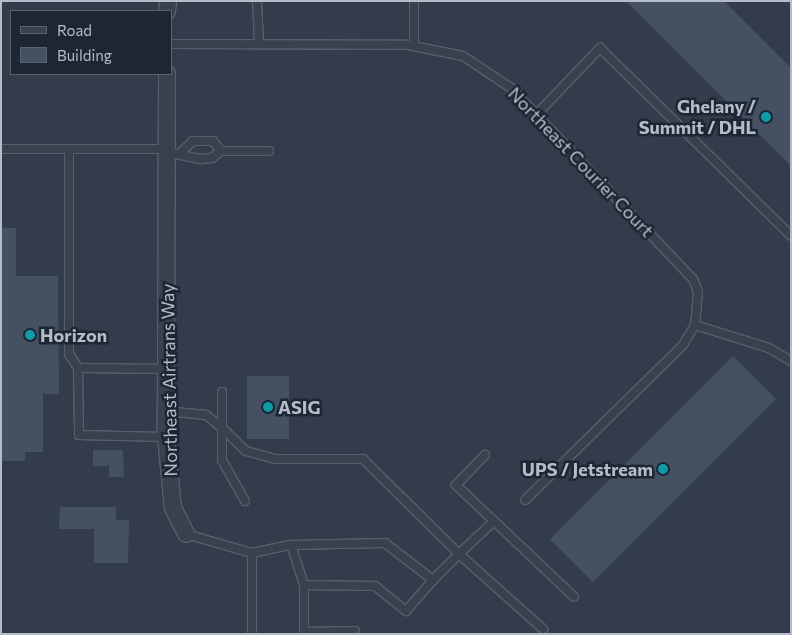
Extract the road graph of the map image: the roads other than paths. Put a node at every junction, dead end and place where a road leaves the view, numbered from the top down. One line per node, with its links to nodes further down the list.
1 (257, 1): 4 (lane)
2 (414, 1): 5 (lane)
3 (172, 44): 4 (lane, Northeast Courier Court)
4 (259, 44): 5 (lane, Northeast Courier Court)
5 (414, 45): 7 (lane, Northeast Courier Court)
6 (167, 75): 10 (street, Northeast Airtrans Way)
7 (536, 115): 13 (lane); 14 (lane, Northeast Courier Court)
8 (1, 149): 9 (lane)
9 (69, 149): 10 (lane); 16 (lane)
10 (172, 151): 11 (lane); 11 (lane); 17 (street, Northeast Airtrans Way)
11 (221, 151): 12 (lane)
12 (269, 151)
13 (791, 236)
14 (695, 325): 15 (lane); 23 (lane, Northeast Courier Court)
15 (791, 362)
16 (78, 368): 17 (lane); 21 (lane)
17 (166, 369): 19 (street, Northeast Airtrans Way)
18 (222, 392): 20 (lane)
19 (166, 411): 20 (lane); 21 (street, Northeast Airtrans Way)
20 (222, 428): 24 (lane); 29 (lane)
21 (166, 437): 26 (street, Northeast Airtrans Way)
22 (485, 455): 25 (lane)
23 (525, 500)
24 (246, 501)
25 (494, 521): 29 (lane); 32 (lane)
26 (186, 534): 28 (lane, Northeast Airtrans Way)
27 (291, 545): 28 (lane); 30 (lane); 31 (lane)
28 (252, 553): 35 (lane)
29 (459, 554): 30 (lane); 33 (lane)
30 (433, 580): 31 (lane)
31 (304, 585): 34 (lane)
32 (574, 597)
33 (543, 628)
34 (355, 631)
35 (252, 634)

